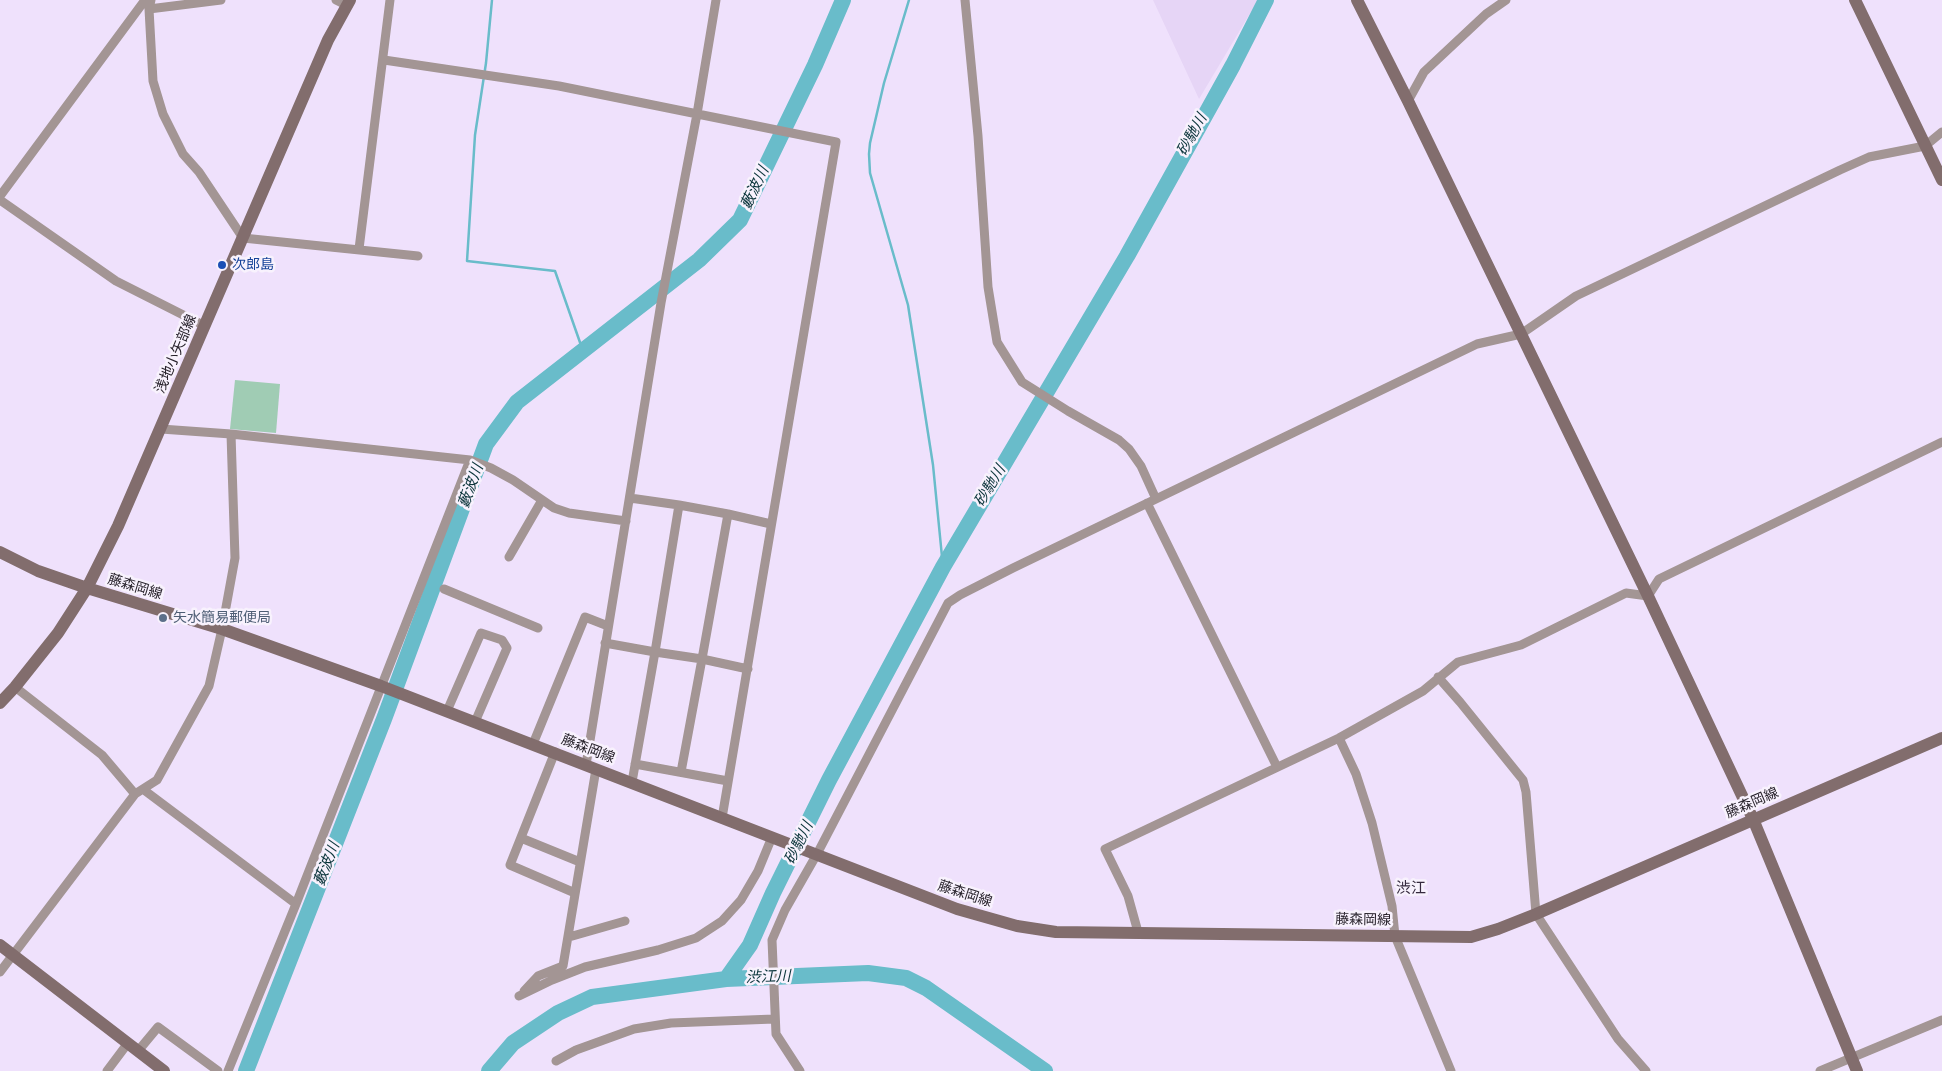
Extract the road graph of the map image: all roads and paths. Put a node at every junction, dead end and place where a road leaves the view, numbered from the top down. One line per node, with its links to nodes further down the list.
1 (145, 0): 17 (street)
2 (220, 0): 10 (street)
3 (390, 0): 11 (street)
4 (716, 0): 13 (street)
5 (965, 0): 29 (street)
6 (1357, 0): 12 (main road)
7 (1506, 0): 12 (street)
8 (1855, 0): 15 (main road)
9 (344, 2): 19 (main road, 浅地小矢部線)
10 (150, 5): 19 (street)
11 (384, 60): 13 (street); 20 (street)
12 (1408, 101): 23 (main road)
13 (697, 114): 28 (street); 35 (street)
14 (1942, 132): 15 (street)
15 (1926, 146): 16 (main road); 23 (street)
16 (1942, 180)
17 (0, 196)
18 (0, 200): 22 (street)
19 (242, 238): 20 (street); 22 (main road, 浅地小矢部線)
20 (359, 249): 21 (street)
21 (418, 256)
22 (205, 326): 24 (main road, 浅地小矢部線)
23 (1521, 334): 29 (street); 40 (main road)
24 (161, 428): 25 (street); 38 (main road, 浅地小矢部線)
25 (231, 434): 27 (street); 43 (street)
26 (1942, 442): 40 (street)
27 (470, 460): 30 (street); 49 (street)
28 (630, 498): 32 (street); 34 (street)
29 (1156, 499): 31 (street)
30 (542, 500): 34 (street); 37 (street)
31 (1147, 503): 60 (street); 70 (street)
32 (679, 505): 33 (street); 45 (street)
33 (728, 514): 35 (street); 46 (street)
34 (626, 520): 41 (street)
35 (771, 524): 47 (street)
36 (0, 552): 38 (main road, 藤森岡線)
37 (509, 557)
38 (87, 588): 43 (main road, 藤森岡線); 50 (main road, 浅地小矢部線)
39 (444, 589): 42 (street)
40 (1648, 596): 48 (street); 67 (main road)
41 (608, 626): 44 (street); 56 (street)
42 (538, 628)
43 (222, 629): 49 (main road, 藤森岡線); 64 (street)
44 (605, 643): 45 (street); 59 (street)
45 (655, 652): 46 (street); 58 (street)
46 (702, 659): 47 (street); 61 (street)
47 (748, 669): 62 (street)
48 (1438, 677): 54 (street); 74 (street)
49 (381, 686): 52 (main road, 藤森岡線); 73 (street)
50 (15, 687): 51 (main road, 浅地小矢部線); 65 (street)
51 (0, 703)
52 (447, 711): 53 (main road, 藤森岡線); 53 (street)
53 (474, 722): 56 (main road, 藤森岡線)
54 (1339, 738): 60 (street); 77 (street)
55 (1942, 738): 67 (main road, 藤森岡線)
56 (533, 744): 57 (main road, 藤森岡線)
57 (554, 752): 59 (main road, 藤森岡線); 69 (street)
58 (635, 764): 61 (street); 63 (street)
59 (591, 767): 63 (main road, 藤森岡線); 71 (street)
60 (1277, 767): 76 (street)
61 (681, 772): 62 (street)
62 (728, 781): 66 (street)
63 (632, 782): 66 (main road, 藤森岡線)
64 (144, 790): 65 (street); 73 (street)
65 (135, 794): 80 (street)
66 (722, 818): 68 (main road, 藤森岡線)
67 (1753, 819): 74 (main road, 藤森岡線); 85 (main road)
68 (772, 837): 70 (main road, 藤森岡線); 78 (street)
69 (520, 838): 71 (street); 72 (street)
70 (817, 854): 76 (main road, 藤森岡線); 82 (street)
71 (580, 862): 72 (street)
72 (576, 892): 78 (street)
73 (296, 904): 91 (street)
74 (1536, 914): 77 (main road, 藤森岡線); 93 (street)
75 (625, 921): 78 (street)
76 (1138, 932): 77 (main road, 藤森岡線)
77 (1394, 936): 92 (street)
78 (569, 937)
79 (0, 945): 80 (main road)
80 (12, 955): 81 (street); 84 (main road)
81 (0, 972)
82 (774, 1019): 86 (street); 87 (street)
83 (1942, 1020): 85 (street)
84 (133, 1047): 88 (street); 89 (main road); 90 (street)
85 (1852, 1058): 94 (street); 95 (main road)
86 (556, 1061)
87 (795, 1070)
88 (107, 1071)
89 (164, 1071)
90 (218, 1071)
91 (228, 1071)
92 (1451, 1071)
93 (1646, 1071)
94 (1820, 1071)
95 (1857, 1071)

